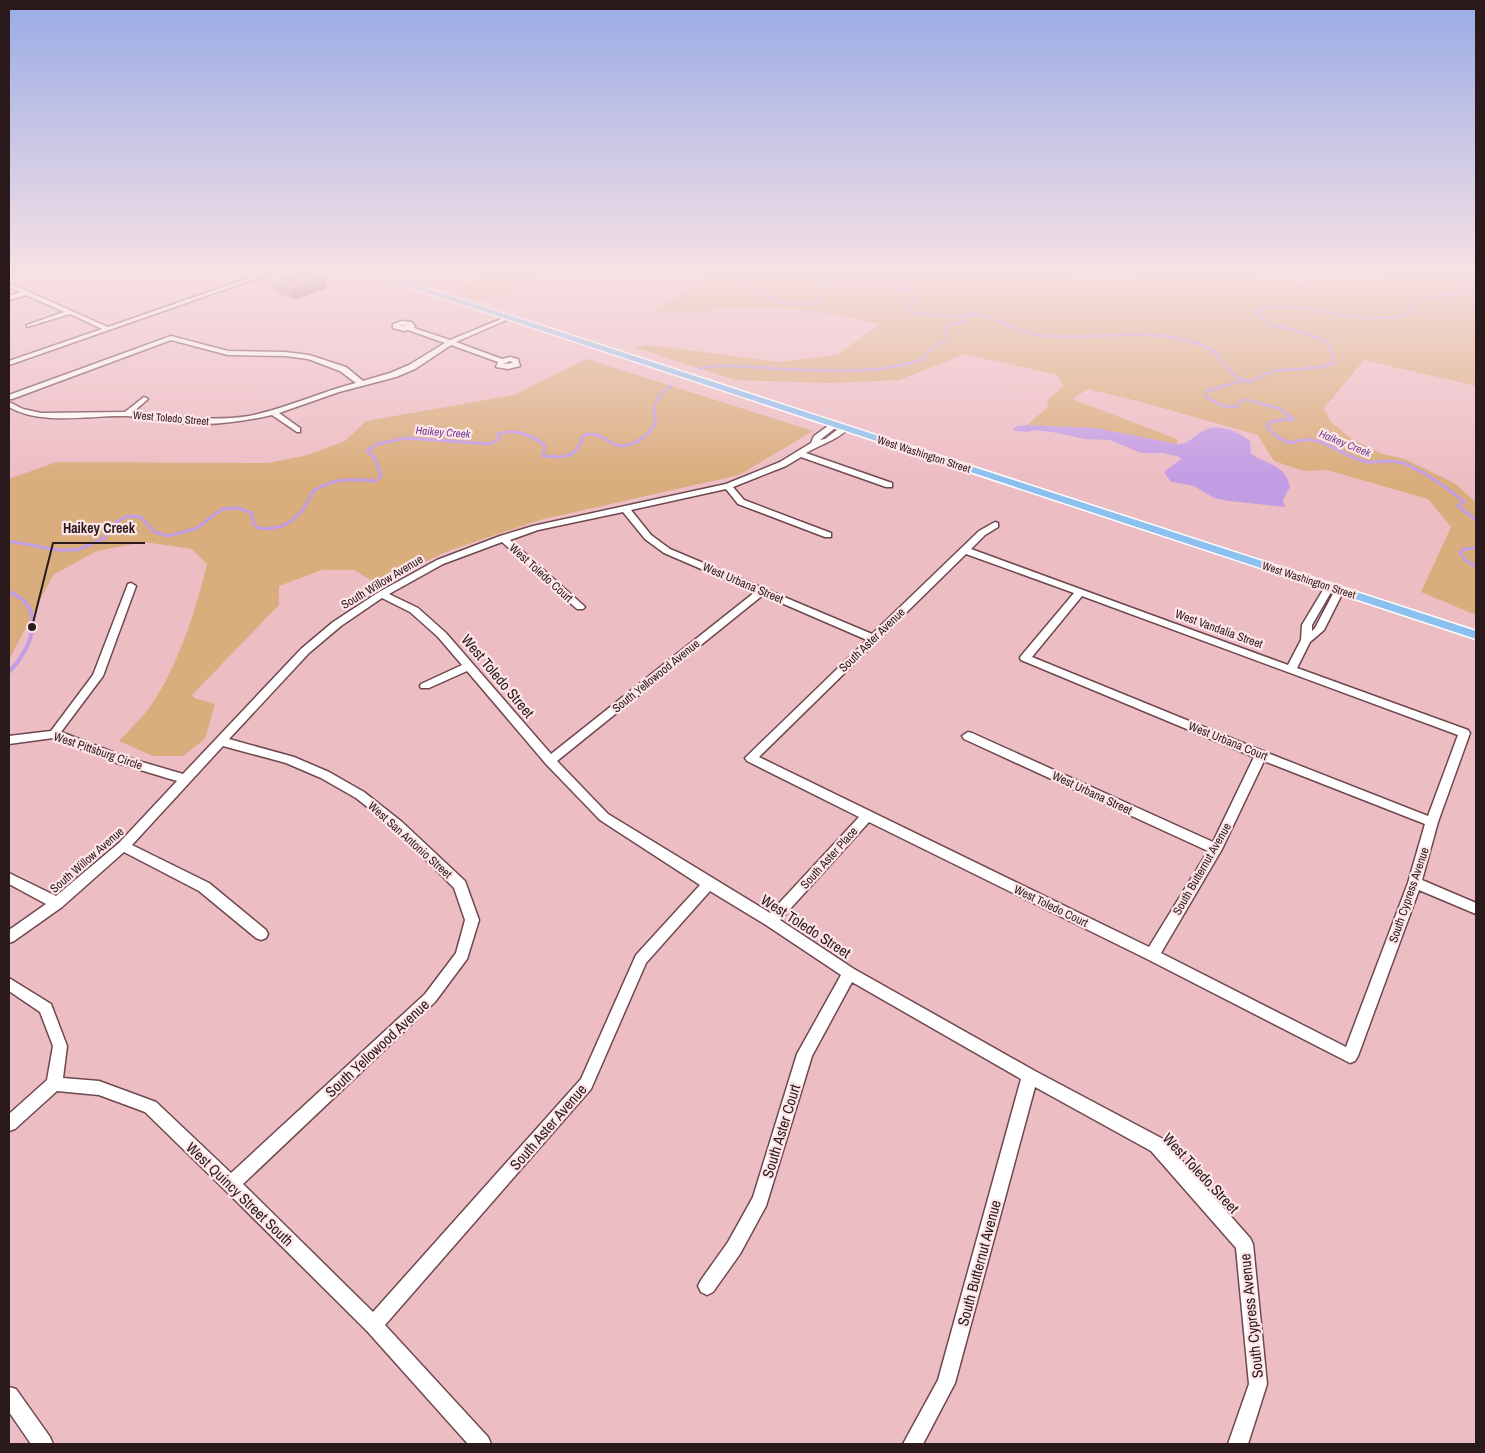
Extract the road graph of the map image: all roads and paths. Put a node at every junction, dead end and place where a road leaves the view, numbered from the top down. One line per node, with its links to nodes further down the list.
1 (74, 341): 8 (street)
2 (163, 341): 10 (street)
3 (182, 341): 9 (street)
4 (447, 341): 6 (street)
5 (578, 341): 15 (main road, West Washington Street)
6 (451, 342): 7 (street); 9 (street, West Toledo Street)
7 (502, 361)
8 (9, 363)
9 (361, 383): 13 (street, West Toledo Street)
10 (9, 397)
11 (144, 399): 14 (street, West Toledo Street)
12 (9, 404): 14 (street, West Toledo Street)
13 (273, 412): 14 (street, West Toledo Street); 16 (street)
14 (127, 414)
15 (840, 426): 17 (street, South Willow Avenue); 26 (main road, West Washington Street)
16 (296, 430)
17 (801, 454): 18 (street); 19 (street, South Willow Avenue)
18 (889, 485)
19 (728, 486): 20 (street, South Willow Avenue); 22 (street)
20 (625, 508): 23 (street, South Willow Avenue); 27 (street, West Urbana Street)
21 (995, 525): 24 (street, South Aster Avenue)
22 (828, 534)
23 (502, 538): 29 (street, South Willow Avenue); 30 (street, West Toledo Court)
24 (964, 550): 28 (street, West Vandalia Street); 32 (street, South Aster Avenue)
25 (132, 586): 37 (street)
26 (1334, 588): 31 (main road, West Washington Street); 34 (street)
27 (762, 591): 32 (street, West Urbana Street); 43 (street, South Yellowood Avenue)
28 (1080, 592): 34 (street, West Vandalia Street); 41 (street, West Urbana Court)
29 (382, 594): 33 (street, West Toledo Street); 40 (street, South Willow Avenue)
30 (580, 607)
31 (1476, 635)
32 (874, 638): 42 (street, South Aster Avenue)
33 (469, 666): 35 (street); 43 (street, West Toledo Street)
34 (1291, 669): 36 (street, West Vandalia Street)
35 (425, 686)
36 (1464, 733): 46 (street, South Cypress Avenue)
37 (54, 734): 39 (street, West Pittsburg Circle); 44 (street, West Pittsburg Circle)
38 (968, 736): 48 (street, West Urbana Street)
39 (9, 740)
40 (221, 741): 44 (street, South Willow Avenue); 52 (street, West San Antonio Street)
41 (1261, 755): 46 (street, West Urbana Court); 48 (street, South Butternut Avenue)
42 (751, 758): 45 (street, West Toledo Court)
43 (550, 761): 51 (street, West Toledo Street)
44 (186, 780): 47 (street, South Willow Avenue)
45 (867, 816): 55 (street, South Aster Place); 58 (street, West Toledo Court)
46 (1432, 822): 50 (street, South Cypress Avenue)
47 (123, 846): 53 (street, South Willow Avenue); 56 (street)
48 (1216, 849): 58 (street, South Butternut Avenue)
49 (9, 878): 53 (street)
50 (1415, 882): 54 (street); 61 (street, South Cypress Avenue)
51 (709, 884): 55 (street, West Toledo Street); 68 (street, South Aster Avenue)
52 (460, 885): 65 (street, South Yellowood Avenue)
53 (57, 903): 57 (street, South Willow Avenue)
54 (1476, 909)
55 (771, 921): 59 (street, West Toledo Street)
56 (261, 934)
57 (9, 937)
58 (1152, 955): 61 (street, West Toledo Court)
59 (849, 973): 62 (street, West Toledo Street); 67 (street, South Aster Court)
60 (9, 984): 63 (street)
61 (1350, 1056)
62 (1030, 1076): 66 (street, West Toledo Street); 72 (street, South Butternut Avenue)
63 (54, 1084): 64 (street); 65 (street, West Quincy Street South)
64 (9, 1124)
65 (231, 1184): 68 (street, West Quincy Street South)
66 (1244, 1244): 73 (street, South Cypress Avenue)
67 (707, 1286)
68 (373, 1325): 71 (street, West Quincy Street South)
69 (9, 1396): 70 (street)
70 (43, 1444)
71 (481, 1444)
72 (913, 1444)
73 (1238, 1444)

